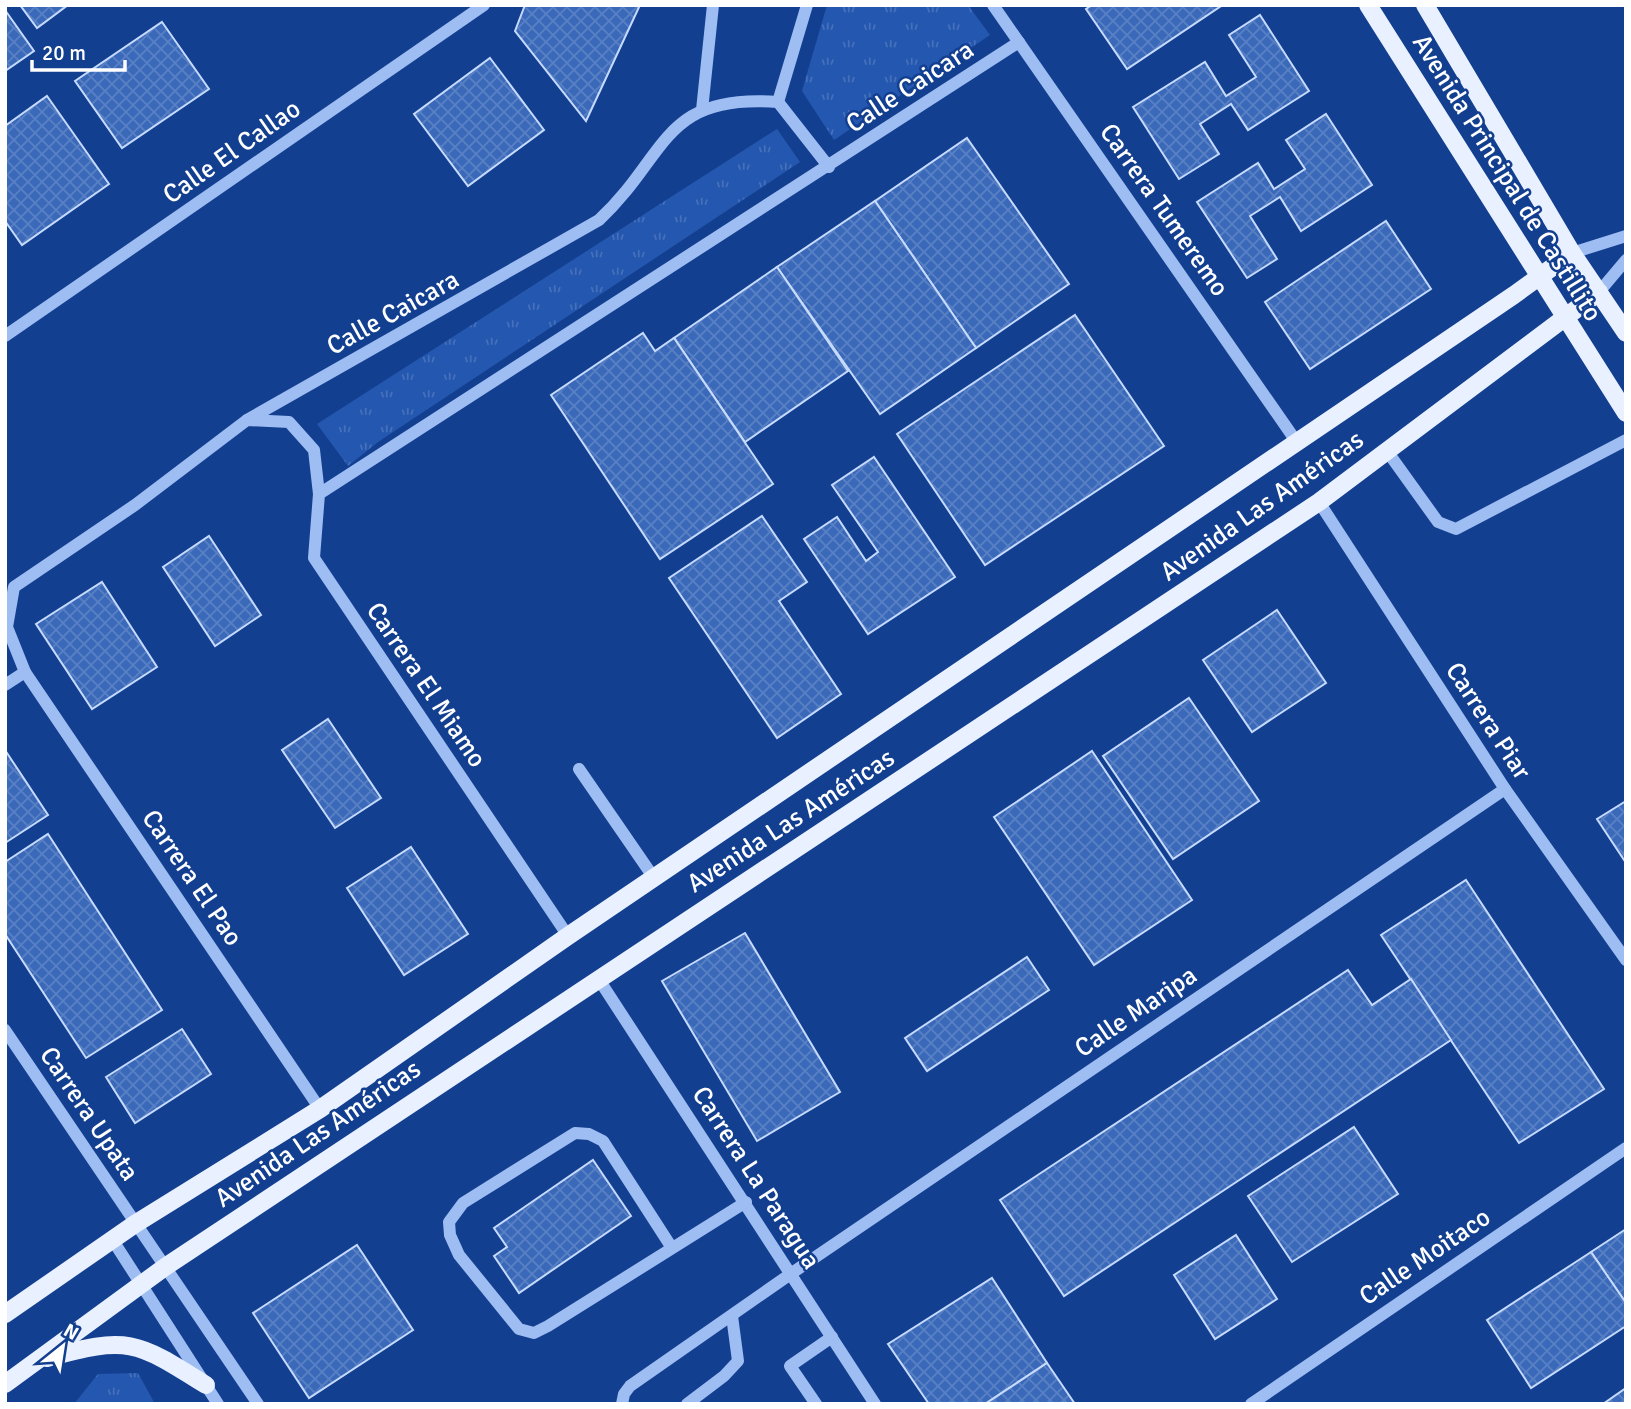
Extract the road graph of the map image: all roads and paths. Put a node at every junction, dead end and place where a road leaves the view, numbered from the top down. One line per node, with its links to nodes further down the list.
1 (484, 5): 18 (street, Calle El Callao)
2 (713, 5): 9 (street)
3 (807, 5): 8 (street)
4 (993, 5): 7 (street, Carrera Tumeremo)
5 (1368, 5): 14 (main road, Avenida Principal de Castillito)
6 (1425, 5): 12 (main road, Avenida Principal de Castillito)
7 (1019, 42): 10 (street, Calle Caicara); 22 (street, Carrera Tumeremo)
8 (778, 102): 9 (street, Calle Caicara); 10 (street)
9 (702, 110): 20 (street, Calle Caicara)
10 (828, 167): 24 (street, Calle Caicara)
11 (1626, 236): 12 (street)
12 (1572, 253): 14 (main road, Avenida Las Américas); 15 (main road, Avenida Principal de Castillito)
13 (1626, 260): 15 (street)
14 (1538, 277): 16 (main road, Avenida Principal de Castillito); 22 (main road, Avenida Las Américas)
15 (1599, 292): 16 (main road, Avenida Las Américas); 17 (main road, Avenida Principal de Castillito)
16 (1564, 318): 19 (main road, Avenida Principal de Castillito); 23 (main road, Avenida Las Américas)
17 (1626, 333)
18 (5, 336)
19 (1626, 413)
20 (247, 420): 24 (street, Carrera El Miamo); 26 (street, Calle Caicara)
21 (1626, 440): 23 (street)
22 (1296, 442): 30 (main road, Avenida Las Américas)
23 (1387, 451): 25 (main road, Avenida Las Américas)
24 (319, 494): 31 (street, Carrera El Miamo)
25 (1319, 502): 29 (street, Carrera Piar); 33 (main road, Avenida Las Américas)
26 (25, 672): 27 (street); 35 (street, Carrera El Pao)
27 (5, 685)
28 (579, 769): 30 (street)
29 (1506, 789): 32 (street, Carrera Piar); 42 (street, Calle Maripa)
30 (654, 878): 31 (main road, Avenida Las Américas)
31 (568, 936): 35 (main road, Avenida Las Américas)
32 (1626, 960)
33 (598, 978): 37 (street, Carrera La Paragua); 41 (main road, Avenida Las Américas)
34 (5, 1030): 38 (street, Carrera Upata)
35 (320, 1109): 38 (main road, Avenida Las Américas)
36 (1626, 1148): 56 (street, Calle Moitaco)
37 (746, 1202): 40 (street); 42 (street, Carrera La Paragua)
38 (135, 1224): 39 (main road, Avenida Las Américas); 41 (street, Carrera Upata)
39 (112, 1239): 43 (street); 44 (main road, Avenida Las Américas)
40 (672, 1248): 40 (street)
41 (165, 1267): 43 (main road, Avenida Las Américas); 51 (street, Carrera Upata)
42 (792, 1273): 45 (street, Calle Maripa); 46 (street, Carrera La Paragua)
43 (141, 1285): 47 (main road, Avenida Las Américas); 49 (street)
44 (5, 1314)
45 (732, 1316): 52 (street, Calle Maripa); 53 (street)
46 (832, 1337): 54 (street); 55 (street, Carrera La Paragua)
47 (37, 1361): 48 (main road, Avenida Las Américas); 49 (main road)
48 (5, 1384)
49 (206, 1385): 50 (street)
50 (218, 1404)
51 (258, 1404)
52 (622, 1404)
53 (687, 1404)
54 (816, 1404)
55 (875, 1404)
56 (1251, 1404)

